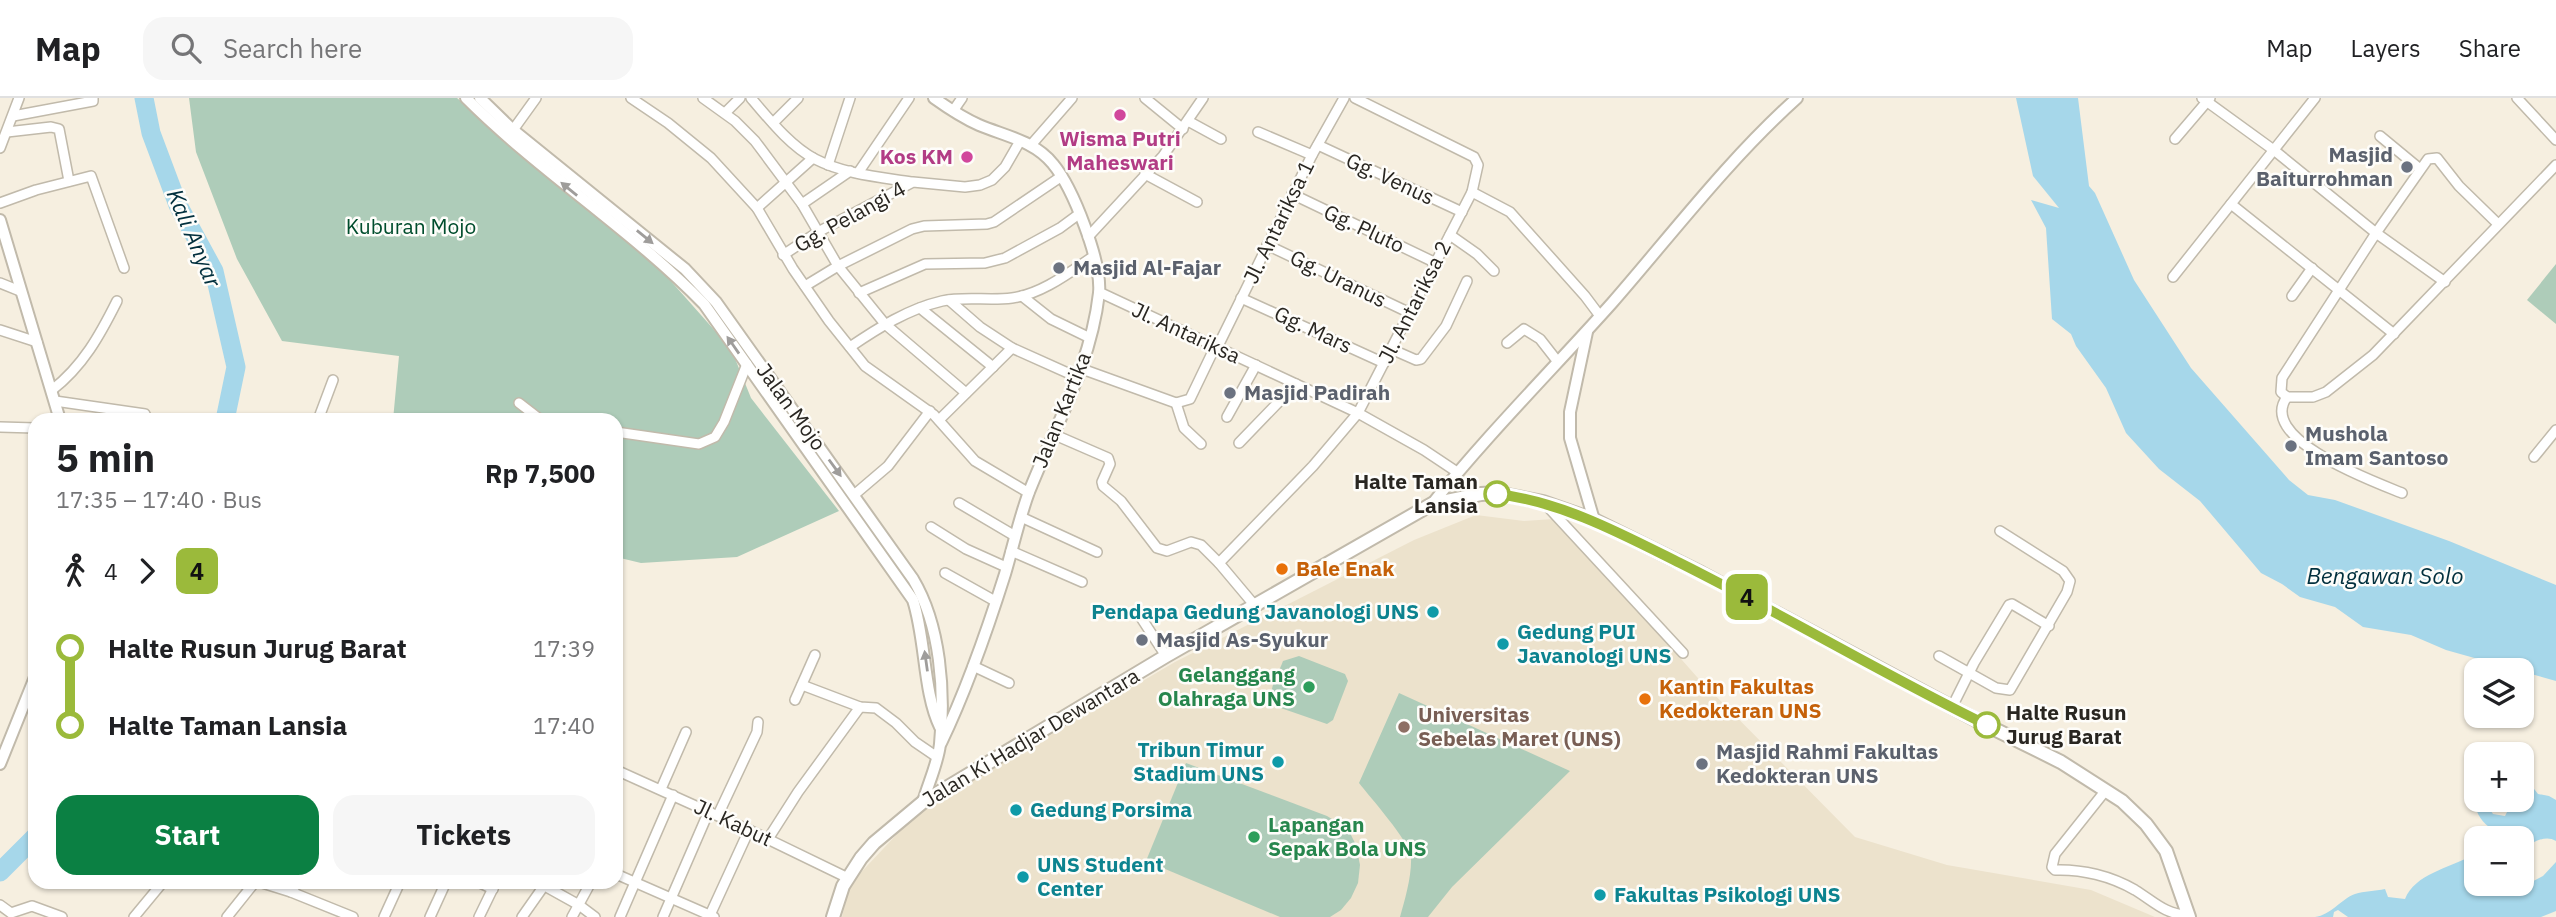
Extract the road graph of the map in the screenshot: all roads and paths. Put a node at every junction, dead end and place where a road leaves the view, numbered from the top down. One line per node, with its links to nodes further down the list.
1 (19, 98): 26 (street)
2 (93, 98): 26 (street)
3 (466, 98): 104 (street, one-way to 3)
4 (481, 98): 29 (street, Jalan Mojo)
5 (536, 98): 29 (street)
6 (631, 98): 57 (street)
7 (703, 98): 25 (street)
8 (740, 98): 25 (street)
9 (751, 98): 27 (street)
10 (798, 98): 27 (street)
11 (850, 98): 42 (street)
12 (909, 98): 45 (street)
13 (933, 98): 24 (street, Jalan Kartika)
14 (962, 98): 24 (street)
15 (1072, 98): 36 (street, Gg. Pelangi 4)
16 (1203, 98): 28 (street)
17 (1344, 98): 37 (street, Jl. Antariksa 1)
18 (1355, 98): 51 (street)
19 (1797, 98): 90 (street)
20 (2315, 98): 39 (street)
21 (2517, 98): 35 (street)
22 (1150, 99): 28 (street)
23 (2207, 99): 34 (street); 39 (street)
24 (953, 111): 36 (street, Jalan Kartika)
25 (725, 113): 50 (street)
26 (13, 116): 30 (street)
27 (773, 123): 41 (street)
28 (1185, 125): 33 (street); 46 (street)
29 (513, 130): 123 (street, Jalan Mojo, one-way to 123)
30 (7, 132): 38 (street); 48 (street)
31 (1258, 132): 40 (street)
32 (2380, 136): 44 (street)
33 (1221, 139)
34 (2175, 139)
35 (2556, 140)
36 (1026, 143): 47 (street, Jalan Kartika); 49 (street, Gg. Pelangi 4)
37 (1318, 145): 40 (street, Jl. Antariksa 1); 58 (street, Gg. Venus)
38 (0, 148)
39 (2275, 151): 56 (street); 63 (street)
40 (1312, 155): 52 (street, Jl. Antariksa 1)
41 (813, 158): 42 (street); 50 (street)
42 (828, 164): 45 (street)
43 (2556, 165): 61 (street)
44 (2420, 169): 61 (street); 63 (street)
45 (854, 172): 49 (street); 55 (street)
46 (1145, 174): 53 (street); 65 (street)
47 (1062, 176): 59 (street, Jalan Kartika); 70 (street)
48 (69, 181): 54 (street); 71 (street)
49 (913, 182): 62 (street, Gg. Pelangi 4)
50 (786, 183): 55 (street); 57 (street)
51 (1472, 192): 58 (street, Jl. Antariksa 2); 90 (street)
52 (1292, 194): 66 (street, Jl. Antariksa 1); 69 (street, Gg. Pluto)
53 (1197, 202)
54 (0, 203)
55 (802, 204): 62 (street)
56 (2231, 204): 72 (street); 74 (street)
57 (758, 208): 67 (street)
58 (1462, 212): 64 (street, Jl. Antariksa 2)
59 (1079, 214): 65 (street, Jalan Kartika); 82 (street)
60 (0, 220): 80 (street)
61 (2498, 224): 76 (street)
62 (818, 232): 67 (street, Gg. Pelangi 4); 70 (street)
63 (2376, 233): 76 (street); 79 (street)
64 (1450, 235): 69 (street, Jl. Antariksa 2); 73 (street)
65 (1088, 237): 68 (street, Jalan Kartika)
66 (1267, 245): 85 (street, Jl. Antariksa 1); 89 (street, Gg. Uranus)
67 (783, 255): 78 (street)
68 (1094, 256): 81 (street, Jalan Kartika); 83 (street)
69 (1436, 263): 89 (street, Jl. Antariksa 2)
70 (838, 266): 78 (street); 82 (street)
71 (124, 268)
72 (2312, 268): 79 (street); 84 (street)
73 (1494, 271)
74 (2174, 277)
75 (1467, 282): 101 (street)
76 (2445, 282): 94 (street)
77 (0, 283): 80 (street)
78 (805, 286): 98 (street)
79 (2339, 290): 94 (street); 112 (street)
80 (20, 291): 96 (street)
81 (1099, 292): 95 (street, Jalan Kartika); 99 (street, Jl. Antariksa)
82 (859, 293): 91 (street)
83 (1022, 296): 86 (street); 95 (street)
84 (2292, 296)
85 (1241, 298): 99 (street, Jl. Antariksa 1); 103 (street, Gg. Mars)
86 (949, 300): 88 (street); 100 (street)
87 (117, 301): 111 (street)
88 (920, 308): 91 (street); 106 (street)
89 (1410, 313): 101 (street, Jl. Antariksa 2)
90 (1600, 316): 93 (street)
91 (885, 324): 98 (street); 110 (street)
92 (0, 330): 96 (street)
93 (1587, 330): 102 (street); 140 (street)
94 (2394, 334): 112 (street)
95 (1090, 338): 107 (street, Jalan Kartika)
96 (37, 342): 111 (street)
97 (1507, 344): 102 (street)
98 (849, 347): 115 (street)
99 (1216, 347): 105 (street, Jl. Antariksa); 114 (street, Jl. Antariksa 1)
100 (1012, 348): 106 (street); 107 (street)
101 (1391, 348): 103 (street, Jl. Antariksa 2)
102 (1558, 362): 132 (street)
103 (1384, 363): 120 (street, Jl. Antariksa 2)
104 (747, 364): 123 (street); 127 (street)
105 (1256, 365): 109 (street, Jl. Antariksa); 121 (street)
106 (993, 367): 110 (street)
107 (1081, 373): 114 (street); 128 (street, Jalan Kartika)
108 (333, 380): 118 (street)
109 (1296, 384): 120 (street, Jl. Antariksa); 129 (street)
110 (967, 393): 122 (street)
111 (53, 395): 116 (street); 117 (street)
112 (2287, 397): 134 (street)
113 (519, 402): 119 (street)
114 (1176, 403): 130 (street)
115 (930, 411): 122 (street); 135 (street)
116 (58, 413)
117 (140, 413)
118 (321, 413)
119 (532, 413)
120 (1358, 413): 132 (street, Jl. Antariksa); 146 (street, Jl. Antariksa 2)
121 (1227, 418)
122 (939, 420): 133 (street)
123 (796, 426): 135 (street, Jalan Mojo, one-way to 135); 167 (street, one-way to 123)
124 (0, 427): 125 (street)
125 (28, 428)
126 (2556, 430): 131 (street)
127 (623, 433)
128 (1055, 435): 133 (street, Jalan Kartika); 146 (street)
129 (1239, 443)
130 (1200, 444)
131 (2534, 457)
132 (1457, 472): 138 (street)
133 (1029, 493): 139 (street, Jalan Kartika)
134 (2402, 494)
135 (854, 495): 167 (street, Jalan Mojo)
136 (1543, 502): 138 (main road, Jalan Ki Hadjar Dewantara); 140 (main road, Jalan Ki Hadjar Dewantara); 154 (street)
137 (959, 503): 143 (street)
138 (1432, 505): 151 (main road, Jalan Ki Hadjar Dewantara)
139 (1020, 517): 143 (street, Jalan Kartika); 145 (street)
140 (1594, 520): 164 (main road, Jalan Ki Hadjar Dewantara)
141 (931, 527): 147 (street)
142 (2000, 531): 153 (street)
143 (1015, 536): 144 (street, Jalan Kartika)
144 (1011, 551): 147 (street, Jalan Kartika); 149 (street)
145 (1097, 552)
146 (1219, 563): 151 (street)
147 (1006, 567): 150 (street, Jalan Kartika)
148 (945, 573): 150 (street)
149 (1082, 582)
150 (995, 601): 158 (street, Jalan Kartika)
151 (1256, 607): 156 (main road, Jalan Ki Hadjar Dewantara)
152 (1140, 616): 156 (street)
153 (2049, 626): 159 (street); 159 (street)
154 (1683, 653)
155 (815, 655): 161 (street)
156 (1166, 656): 175 (main road, Jalan Ki Hadjar Dewantara)
157 (1939, 656): 159 (street)
158 (973, 666): 160 (street); 169 (street, Jalan Kartika)
159 (1968, 673): 164 (street)
160 (1009, 683)
161 (802, 685): 163 (street); 165 (street)
162 (28, 694): 170 (street)
163 (796, 700)
164 (1952, 706): 173 (main road, Jalan Ki Hadjar Dewantara)
165 (860, 707): 169 (street); 178 (street)
166 (758, 722): 176 (street)
167 (940, 727): 169 (street, Jalan Mojo)
168 (686, 732): 172 (street)
169 (938, 751): 175 (street, Jalan Mojo)
170 (0, 764)
171 (623, 773): 172 (street, Jl. Kabut)
172 (661, 789): 174 (street, Jl. Kabut)
173 (2106, 790): 198 (main road, Jalan Ki Hadjar Dewantara); 198 (street)
174 (673, 795): 176 (street, Jl. Kabut); 207 (street)
175 (923, 802): 180 (main road, Jalan Ki Hadjar Dewantara)
176 (713, 813): 177 (street, Jl. Kabut); 192 (street)
177 (749, 830): 178 (street, Jl. Kabut); 197 (street)
178 (768, 839): 180 (street, Jl. Kabut)
179 (623, 877): 192 (street)
180 (848, 878): 209 (main road, Jalan Ki Hadjar Dewantara)
181 (157, 889): 199 (street)
182 (254, 889): 200 (street)
183 (282, 889): 191 (street)
184 (293, 889): 191 (street)
185 (397, 889): 202 (street)
186 (443, 889): 203 (street)
187 (494, 889): 196 (street)
188 (539, 889): 204 (street)
189 (553, 889): 194 (street)
190 (587, 889): 194 (street)
191 (291, 892): 201 (street)
192 (670, 897): 197 (street); 208 (street)
193 (0, 905): 195 (street)
194 (579, 905): 205 (street); 206 (street)
195 (57, 916)
196 (482, 916)
197 (712, 916)
198 (2189, 916)
199 (134, 917)
200 (227, 917)
201 (353, 917)
202 (384, 917)
203 (430, 917)
204 (522, 917)
205 (572, 917)
206 (594, 917)
207 (620, 917)
208 (663, 917)
209 (833, 917)

